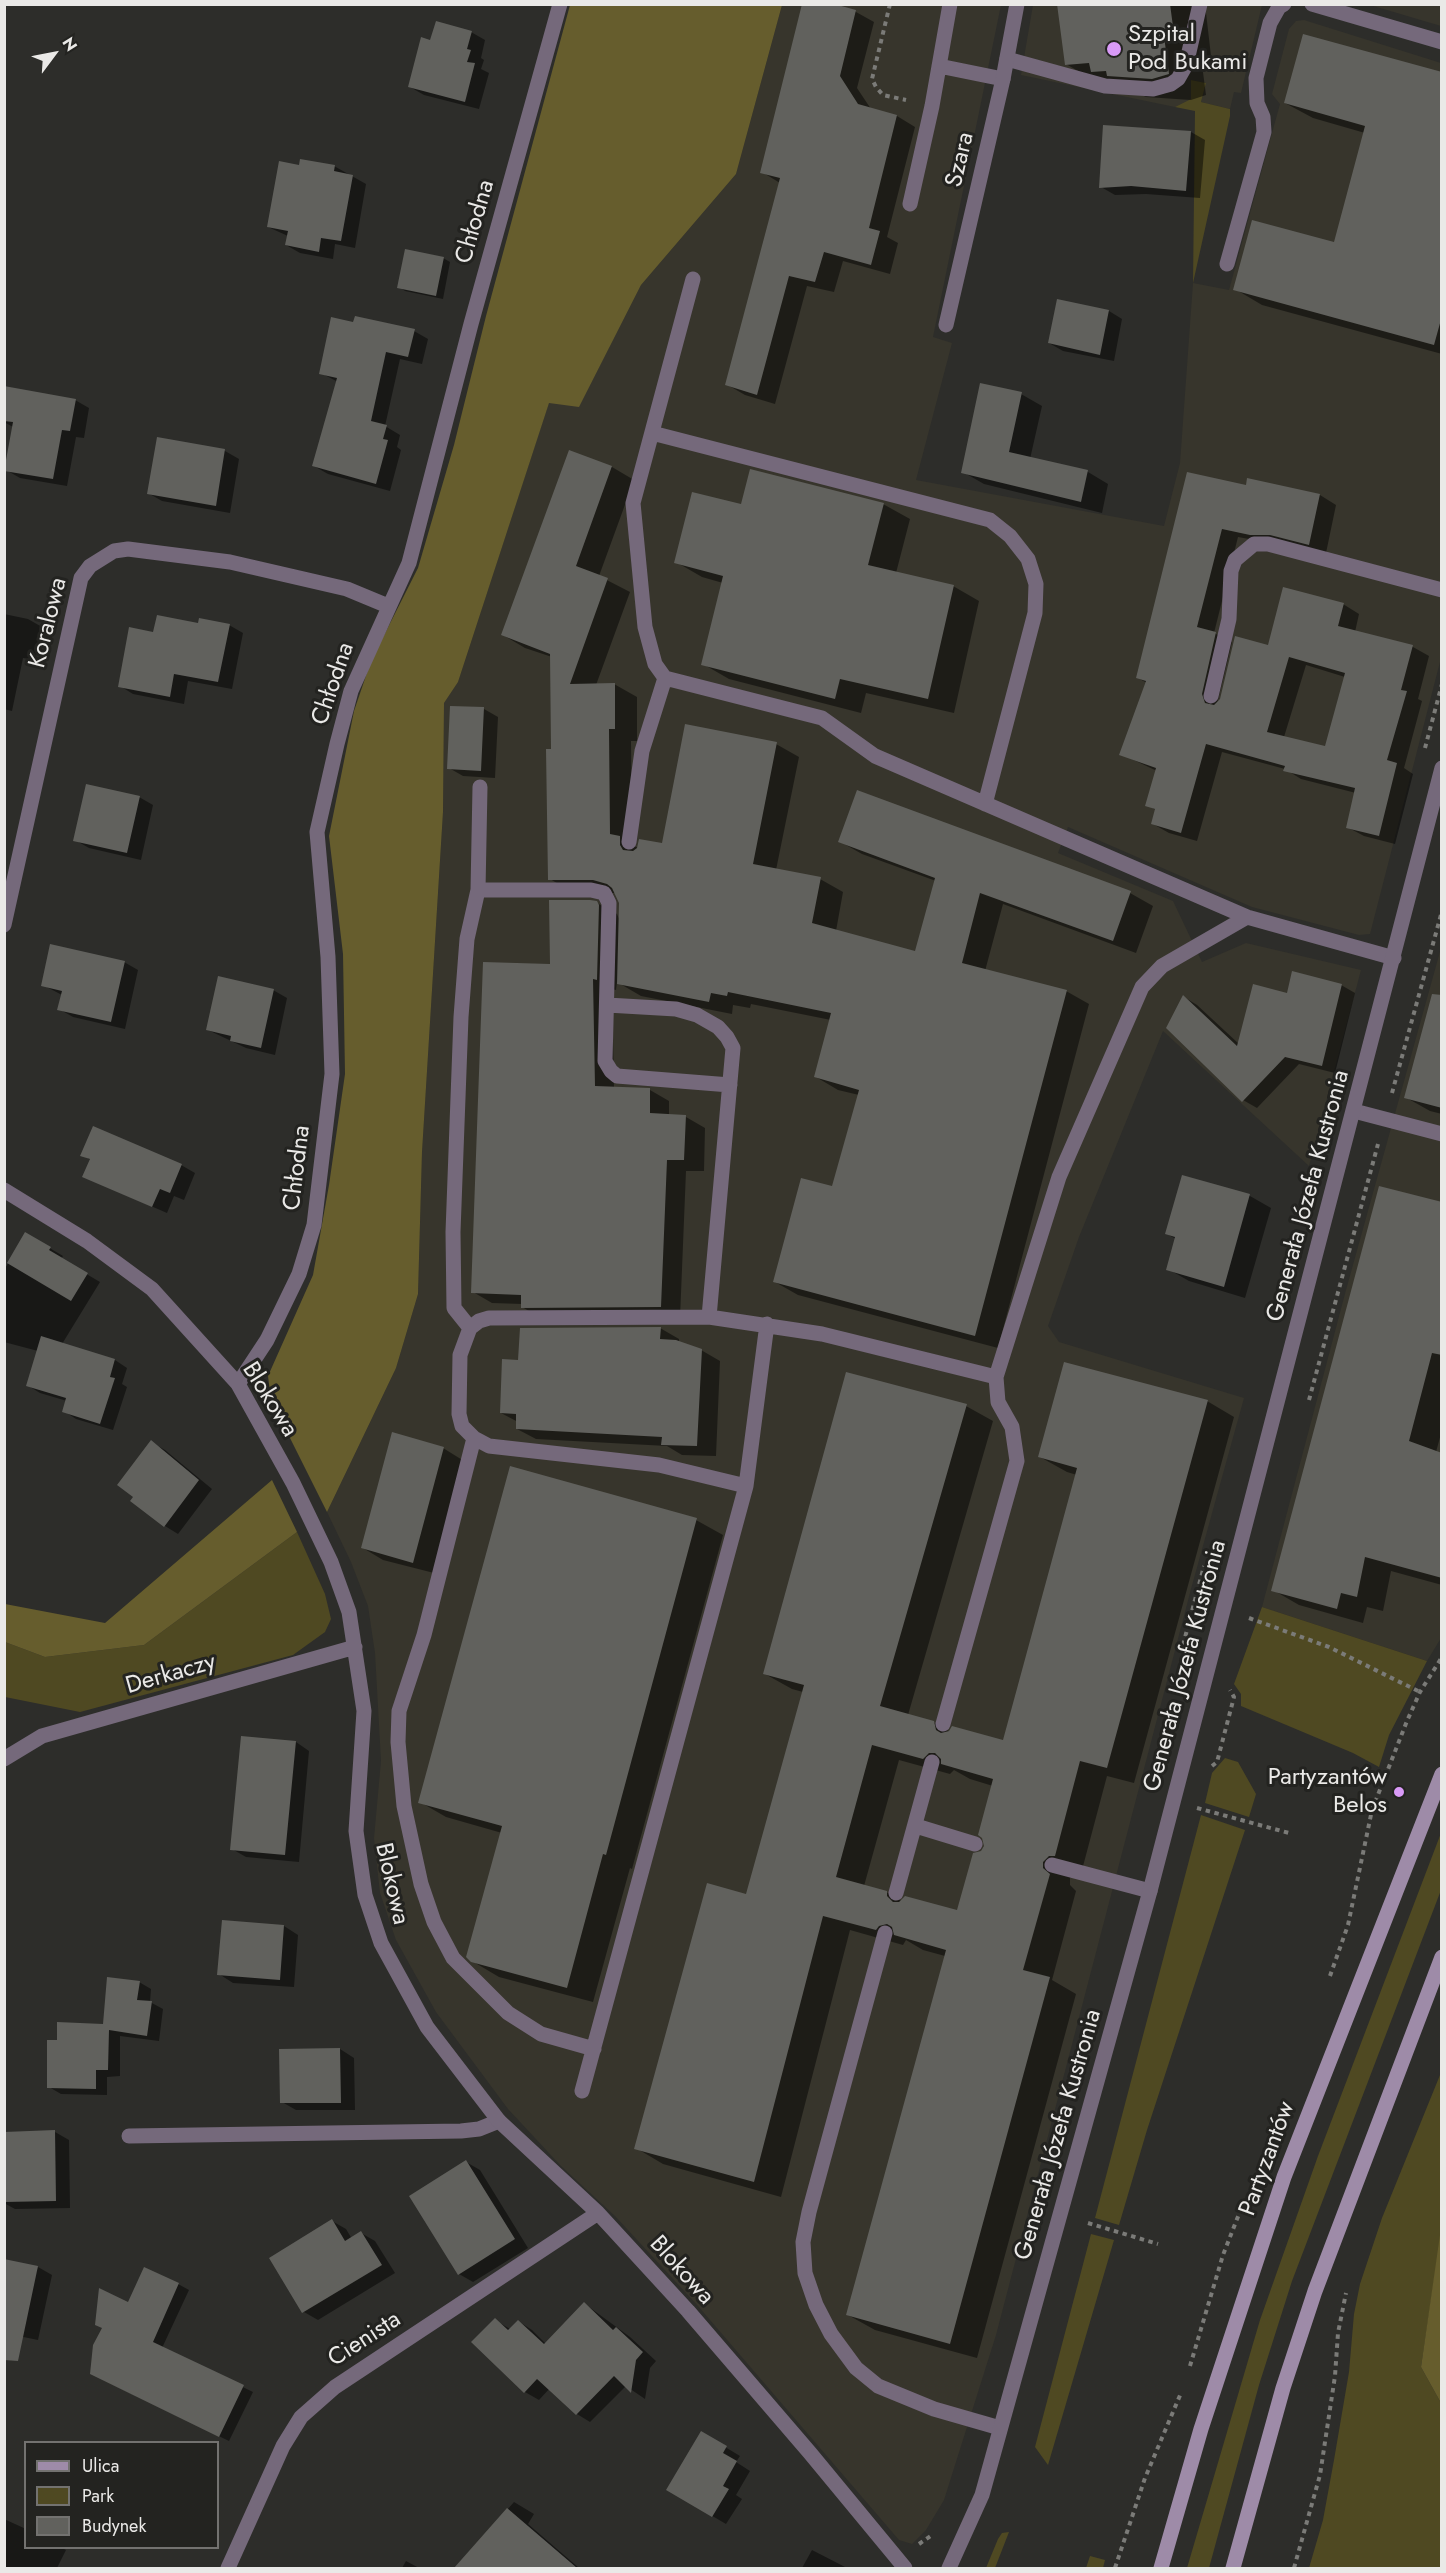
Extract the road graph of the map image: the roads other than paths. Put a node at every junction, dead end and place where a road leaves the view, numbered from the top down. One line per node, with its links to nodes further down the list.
1 (560, 4): 17 (street, Chłodna)
2 (950, 4): 9 (street)
3 (1017, 4): 8 (street, Szara)
4 (1200, 4): 8 (street)
5 (1284, 4): 12 (street)
6 (1312, 4): 7 (street)
7 (1442, 42)
8 (1007, 59): 10 (street, Szara)
9 (939, 66): 10 (street); 11 (street)
10 (1003, 79): 14 (street, Szara)
11 (910, 204)
12 (1227, 264)
13 (693, 279): 15 (street)
14 (946, 325)
15 (652, 433): 18 (street); 22 (street)
16 (1442, 590): 19 (street)
17 (388, 606): 26 (street, Koralowa); 37 (street, Chłodna)
18 (665, 678): 22 (street); 23 (street)
19 (1211, 696)
20 (1442, 768): 27 (street, Generała Józefa Kustronia)
21 (480, 787): 24 (street)
22 (985, 804): 25 (street)
23 (629, 842)
24 (478, 891): 28 (street); 35 (street)
25 (1247, 917): 27 (street); 36 (street)
26 (4, 925)
27 (1394, 958): 30 (street, Generała Józefa Kustronia)
28 (607, 1005): 29 (street); 29 (street)
29 (730, 1085): 33 (street)
30 (1354, 1111): 31 (street); 48 (street, Generała Józefa Kustronia)
31 (1442, 1134)
32 (4, 1190): 37 (street, Blokowa)
33 (709, 1317): 34 (street); 35 (street)
34 (766, 1324): 36 (street); 39 (street)
35 (470, 1328): 38 (street)
36 (996, 1377): 41 (street)
37 (238, 1384): 40 (street, Blokowa)
38 (474, 1438): 39 (street); 52 (street)
39 (746, 1486): 52 (street)
40 (355, 1647): 42 (street, Derkaczy); 54 (street, Blokowa)
41 (943, 1724)
42 (4, 1760)
43 (932, 1762): 45 (street)
44 (1442, 1774): 61 (main road, Partyzantów)
45 (916, 1826): 46 (street); 49 (street)
46 (975, 1844)
47 (1052, 1865): 48 (street)
48 (1150, 1891): 57 (street, Generała Józefa Kustronia)
49 (896, 1893)
50 (885, 1933): 57 (street)
51 (1442, 1957): 62 (main road)
52 (594, 2049): 53 (street)
53 (582, 2091)
54 (499, 2121): 55 (street); 56 (street, Blokowa)
55 (129, 2136)
56 (598, 2213): 58 (street, Cienista); 59 (street, Blokowa)
57 (1000, 2428): 60 (street, Generała Józefa Kustronia)
58 (228, 2568)
59 (905, 2568)
60 (949, 2568)
61 (1161, 2568)
62 (1233, 2568)

